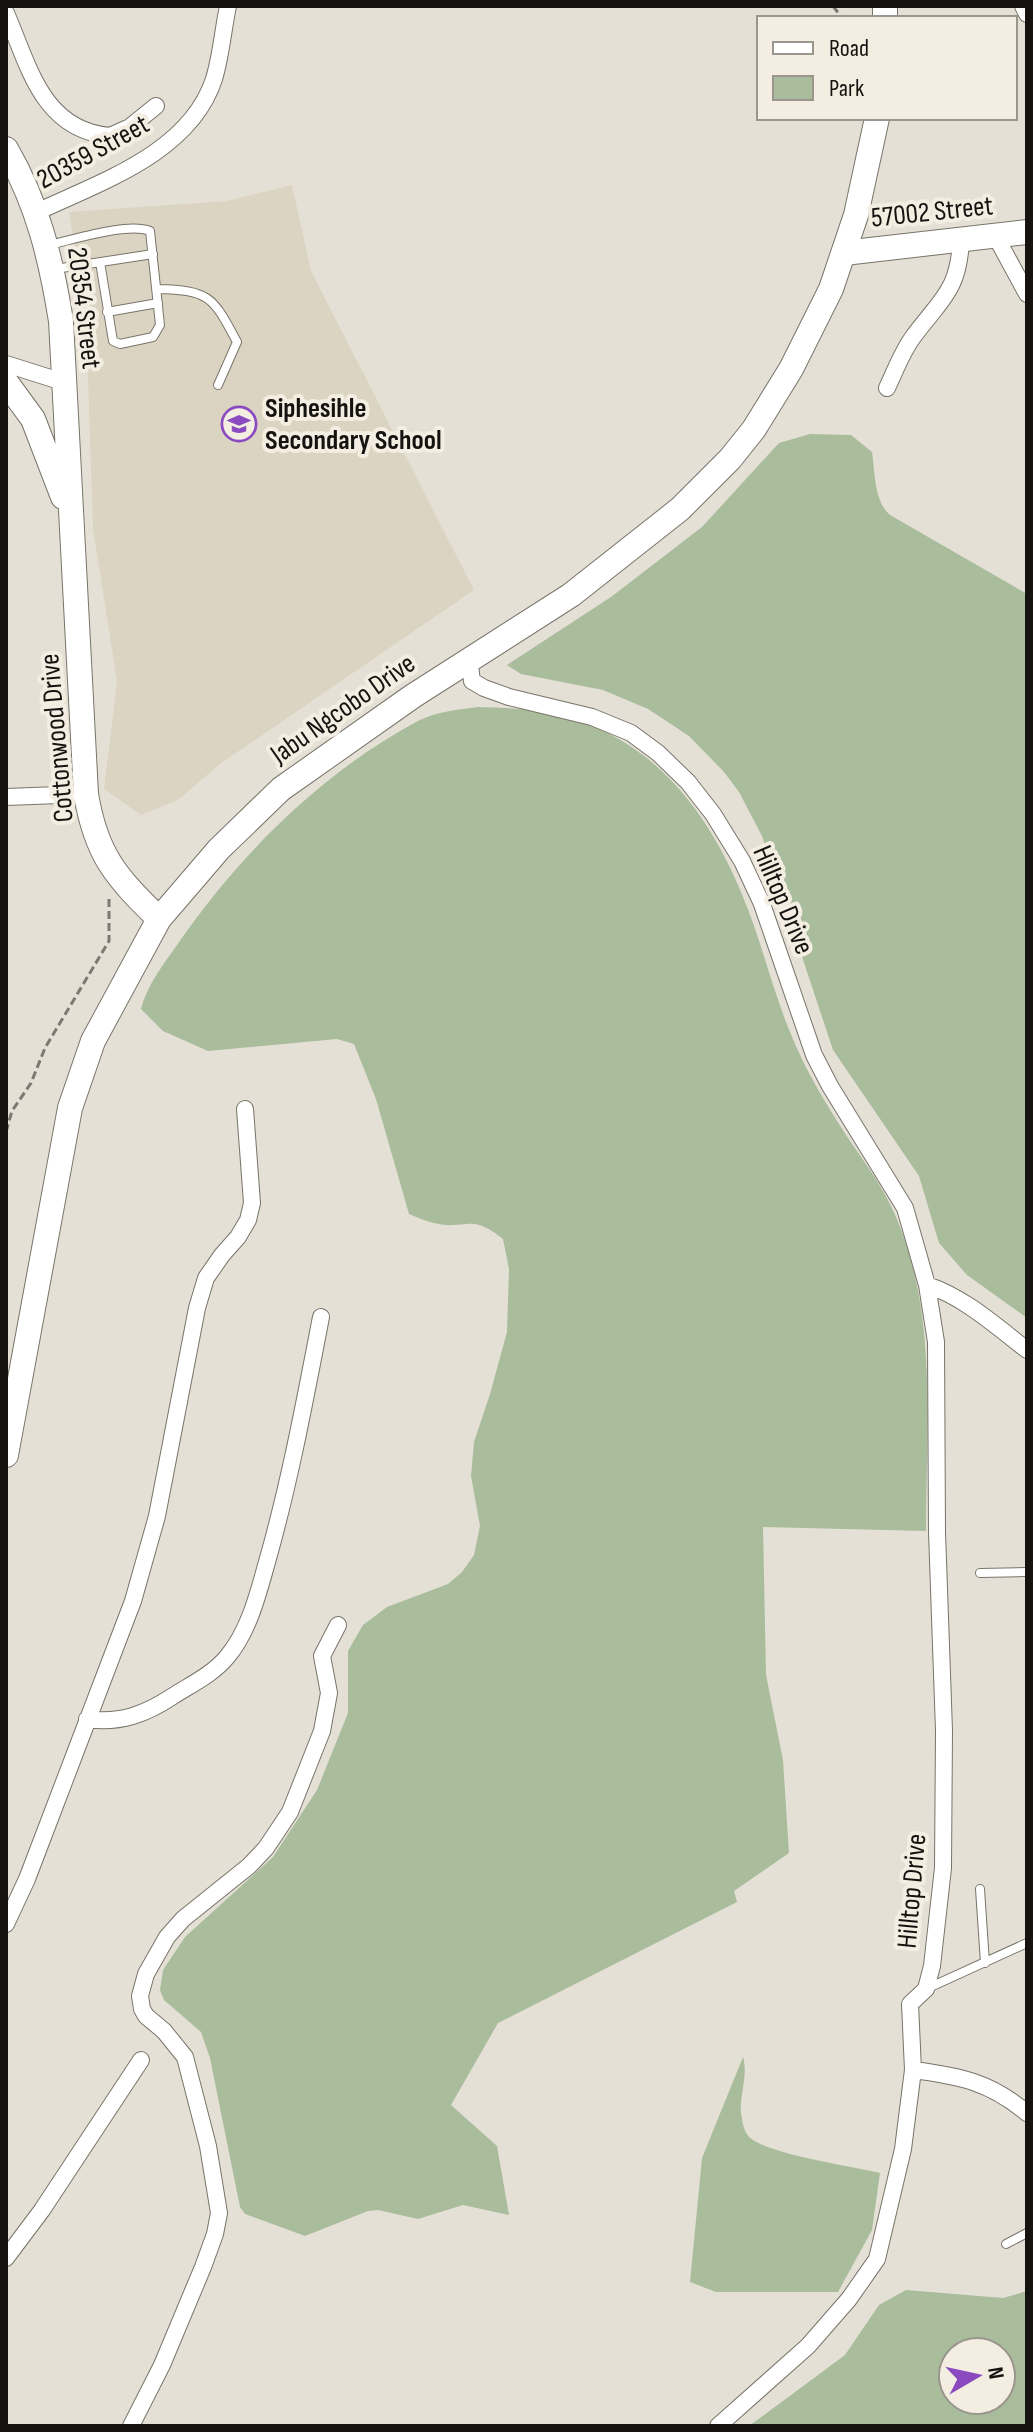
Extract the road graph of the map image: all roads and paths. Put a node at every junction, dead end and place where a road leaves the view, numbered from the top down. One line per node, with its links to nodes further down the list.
1 (228, 6): 8 (street, 20359 Street)
2 (1023, 6): 4 (street)
3 (6, 13): 5 (street)
4 (1027, 14)
5 (156, 106)
6 (877, 120): 13 (main road, Jabu Ngcobo Drive)
7 (6, 149): 8 (main road, 20354 Street)
8 (37, 212): 12 (main road, 20354 Street)
9 (1026, 234): 10 (main road, 57002 Street)
10 (995, 235): 11 (main road, 57002 Street); 18 (street)
11 (961, 239): 13 (main road, 57002 Street); 25 (street)
12 (48, 245): 14 (lane); 16 (main road, 20354 Street)
13 (844, 253): 27 (main road, Jabu Ngcobo Drive)
14 (153, 254): 15 (lane); 17 (lane)
15 (100, 262): 16 (lane); 20 (lane)
16 (53, 270): 23 (main road, 20354 Street)
17 (157, 289): 19 (lane); 24 (lane)
18 (1027, 294)
19 (158, 303): 20 (lane); 20 (lane)
20 (107, 312)
21 (6, 364): 23 (street)
22 (6, 382): 26 (main road)
23 (63, 382): 26 (main road, 20354 Street)
24 (218, 385)
25 (887, 388)
26 (73, 530): 28 (main road, Cottonwood Drive)
27 (469, 658): 31 (main road, Jabu Ngcobo Drive); 34 (street, Hilltop Drive)
28 (86, 794): 29 (street); 30 (main road, Cottonwood Drive)
29 (6, 797)
30 (117, 875): 31 (main road, Cottonwood Drive); 33 (path)
31 (159, 919): 37 (main road, Jabu Ngcobo Drive)
32 (245, 1109): 41 (street)
33 (6, 1132)
34 (927, 1285): 36 (street); 46 (street, Hilltop Drive)
35 (321, 1317): 41 (street)
36 (1027, 1350)
37 (6, 1455)
38 (1027, 1572): 39 (lane)
39 (980, 1573)
40 (338, 1625): 53 (street)
41 (87, 1719): 43 (street)
42 (980, 1889): 45 (lane)
43 (6, 1924)
44 (1027, 1943): 45 (lane)
45 (985, 1963): 46 (lane)
46 (926, 1989): 48 (street, Hilltop Drive)
47 (141, 2060): 52 (street)
48 (913, 2070): 49 (street); 54 (street, Hilltop Drive)
49 (1027, 2113)
50 (1027, 2233): 51 (lane)
51 (1006, 2244)
52 (6, 2258)
53 (131, 2426)
54 (718, 2426)

